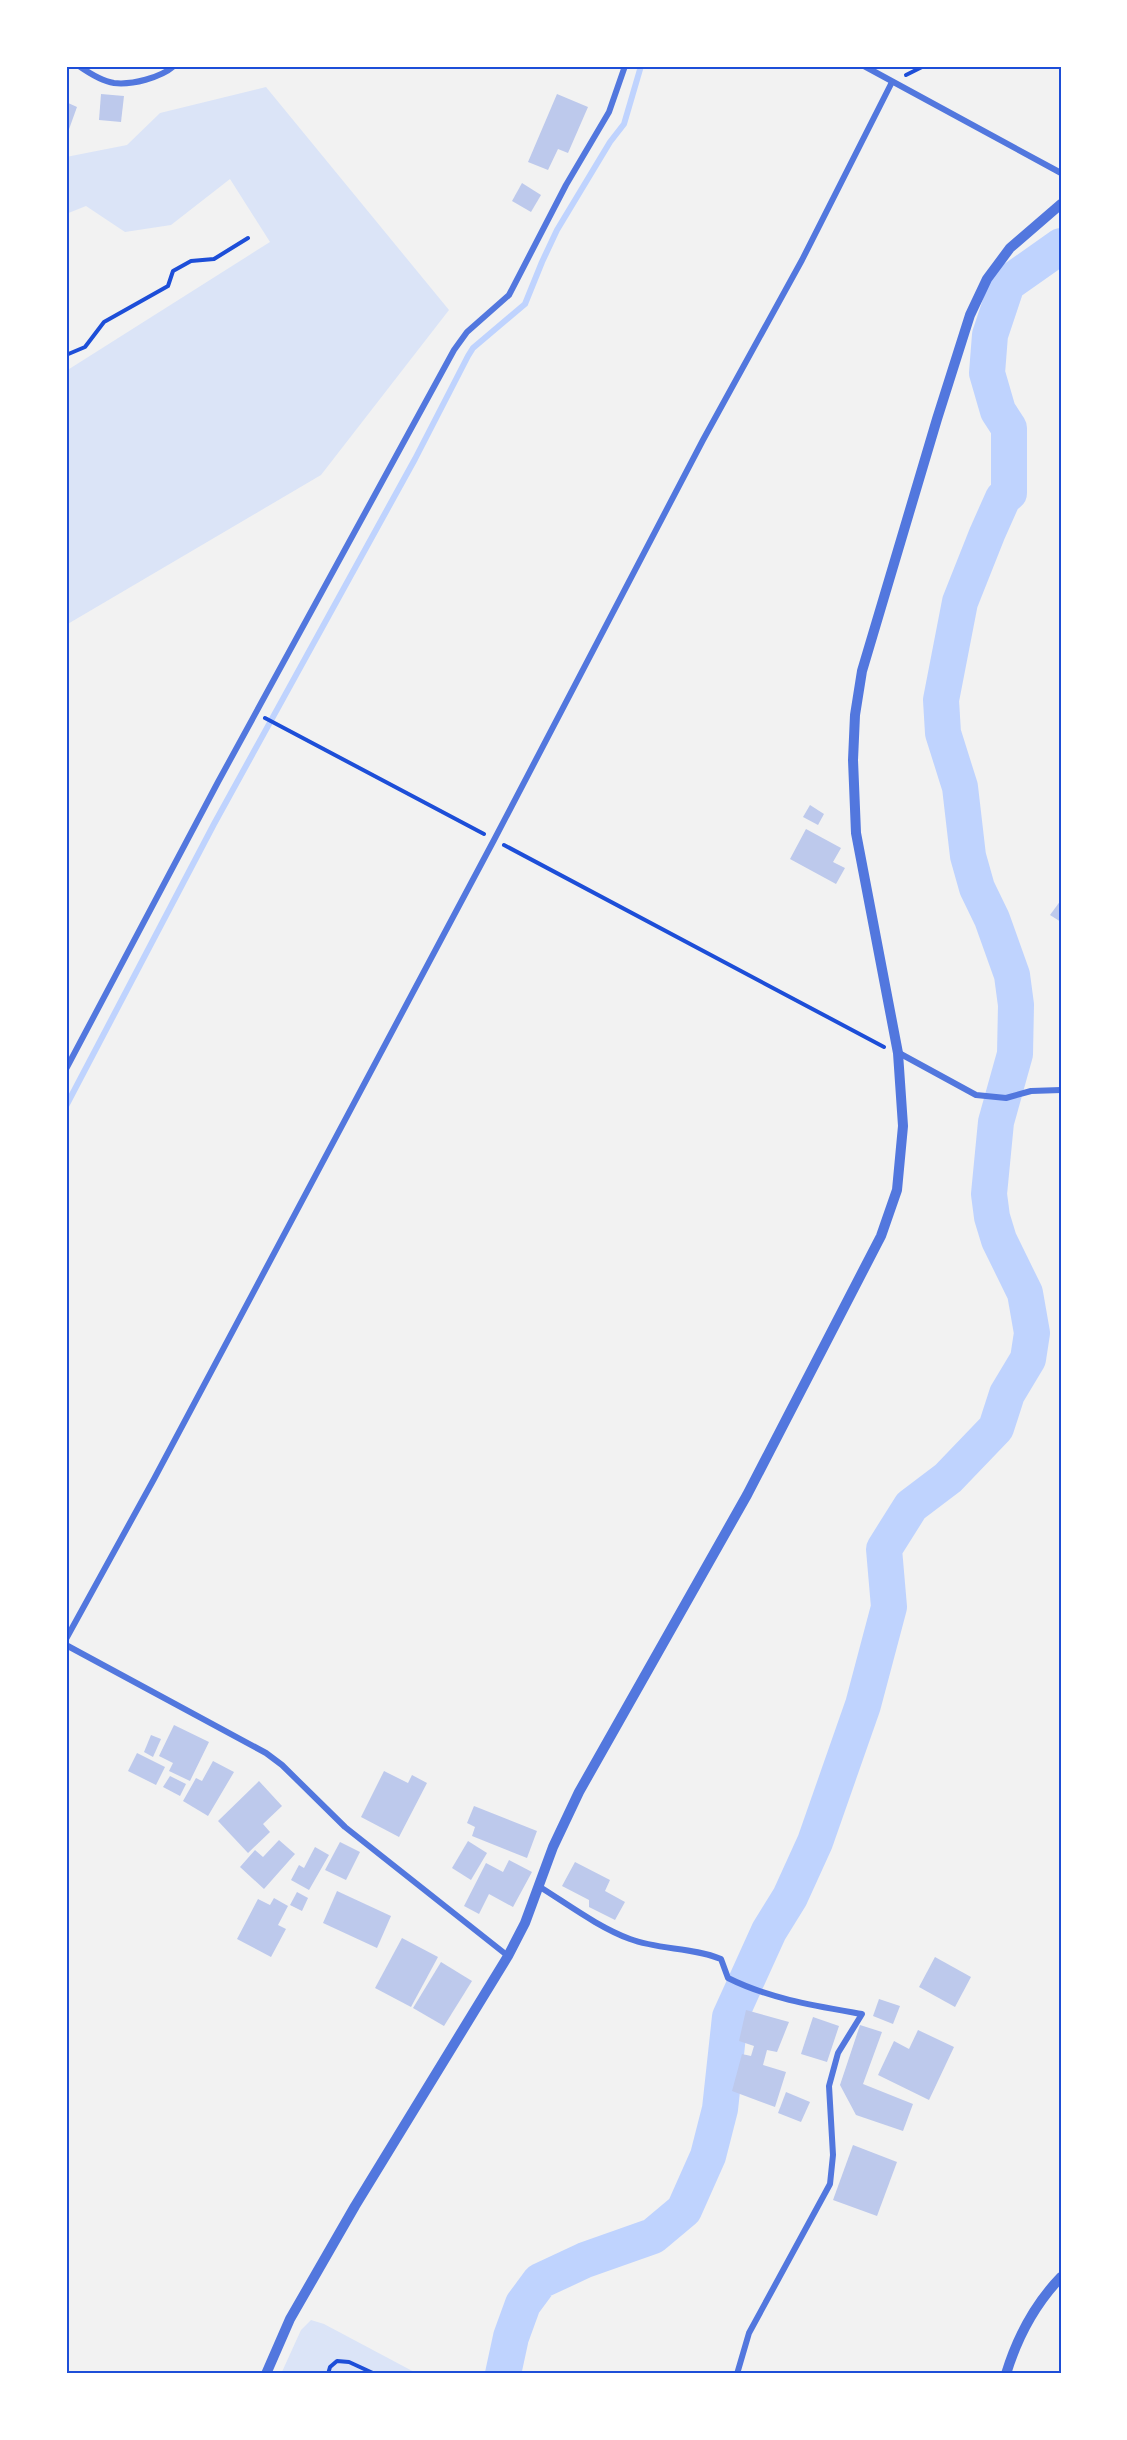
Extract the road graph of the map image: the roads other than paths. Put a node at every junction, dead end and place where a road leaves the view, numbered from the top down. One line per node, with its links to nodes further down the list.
1 (79, 66): 2 (street)
2 (174, 66)
3 (625, 66): 9 (street)
4 (864, 66): 5 (street)
5 (892, 82): 6 (street); 11 (street)
6 (1061, 174)
7 (1061, 204): 8 (street)
8 (898, 1053): 10 (street); 13 (street)
9 (66, 1069)
10 (1061, 1090)
11 (66, 1639)
12 (66, 1645): 14 (street)
13 (540, 1887): 14 (street); 17 (street)
14 (508, 1956): 16 (street)
15 (1061, 2277): 18 (street)
16 (266, 2374)
17 (737, 2374)
18 (1006, 2374)

